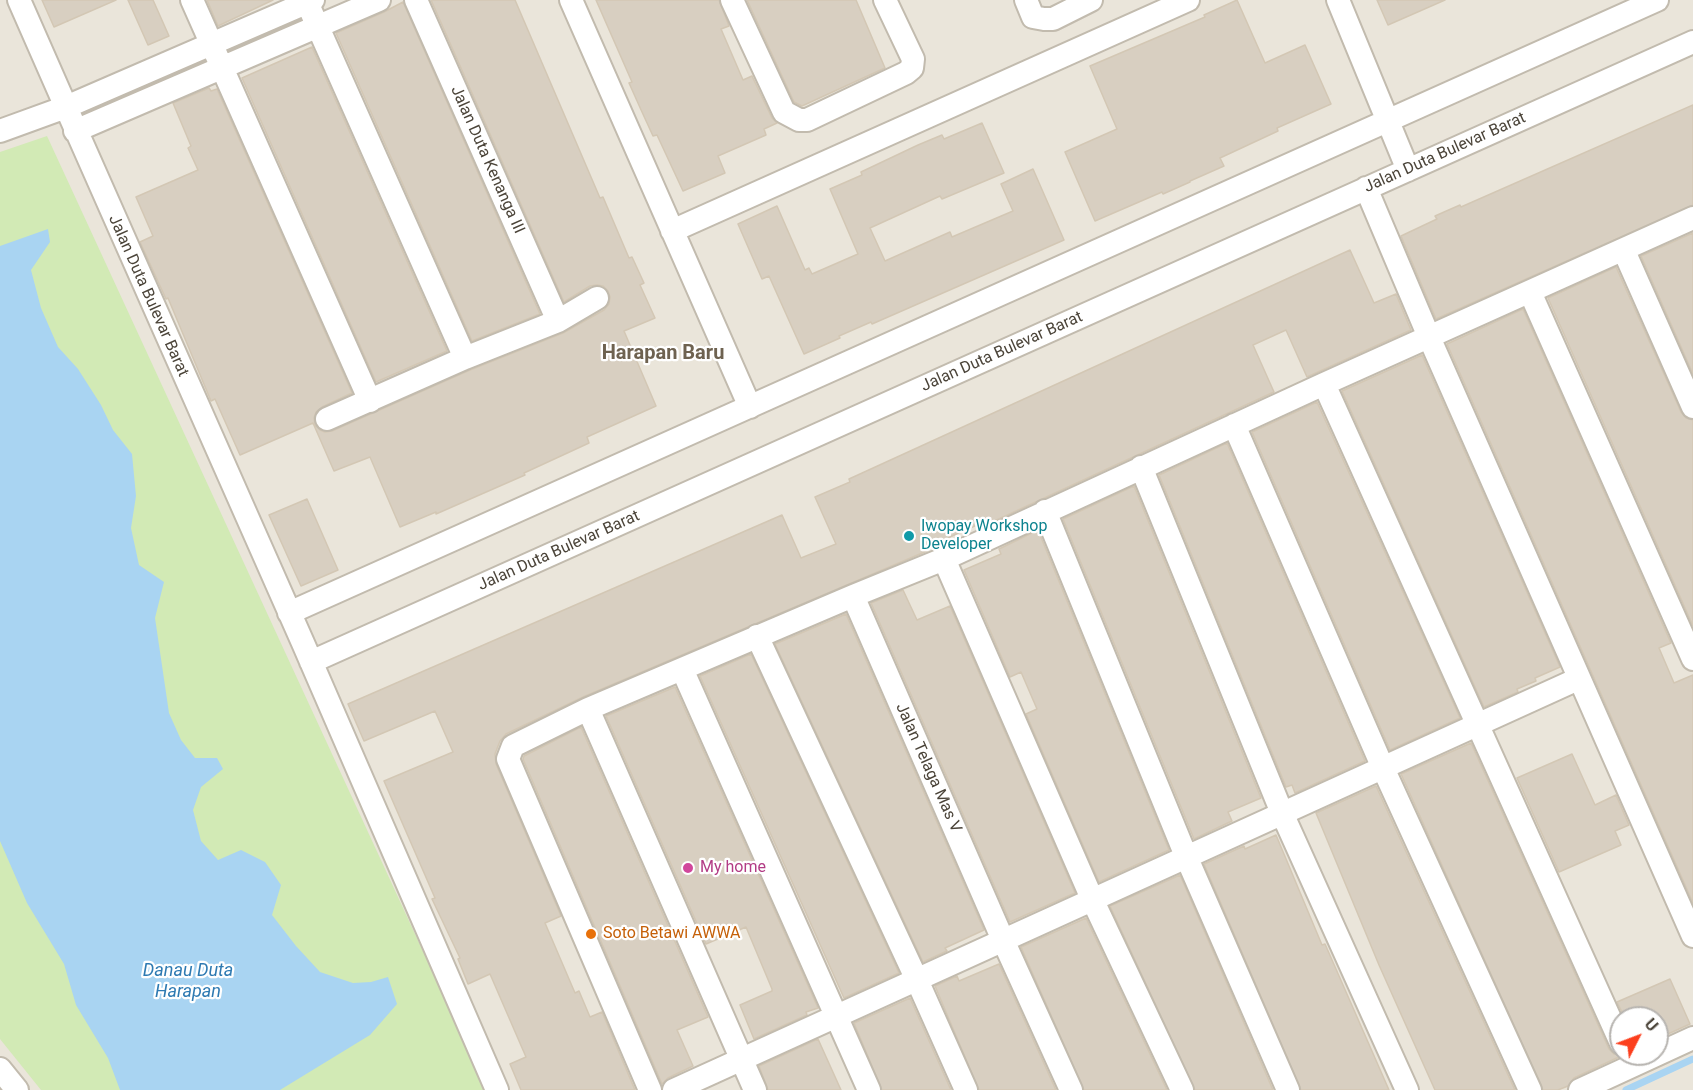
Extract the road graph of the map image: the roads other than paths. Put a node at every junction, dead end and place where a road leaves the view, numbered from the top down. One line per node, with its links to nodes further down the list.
1 (19, 0): 18 (street, Jalan Duta Bulevar Barat)
2 (192, 0): 16 (street)
3 (379, 0): 14 (street)
4 (416, 0): 29 (street, Jalan Duta Kenanga III)
5 (571, 0): 25 (street)
6 (732, 0): 7 (street)
7 (885, 0)
8 (1026, 0): 9 (street)
9 (1091, 0)
10 (1188, 0): 25 (street)
11 (1338, 0): 19 (street)
12 (1657, 0): 19 (street)
13 (308, 1): 14 (street); 16 (street)
14 (317, 27): 17 (street); 31 (street)
15 (1693, 42): 22 (street, Jalan Duta Bulevar Barat)
16 (211, 44): 17 (street); 18 (street)
17 (222, 68): 21 (street); 33 (street)
18 (66, 107): 20 (street); 21 (street, Jalan Duta Bulevar Barat)
19 (1389, 126): 22 (street); 34 (street)
20 (0, 131)
21 (75, 131): 42 (street, Jalan Duta Bulevar Barat)
22 (1406, 166): 23 (street, Jalan Duta Bulevar Barat)
23 (1366, 188): 30 (street); 45 (street, Jalan Duta Bulevar Barat)
24 (1693, 219): 26 (street)
25 (672, 231): 34 (street)
26 (1624, 251): 27 (street); 35 (street)
27 (1530, 292): 30 (street); 44 (street)
28 (597, 298): 29 (street)
29 (558, 321): 31 (street)
30 (1429, 337): 32 (street); 47 (street)
31 (465, 358): 33 (street)
32 (1324, 384): 37 (street); 49 (street)
33 (370, 401): 36 (street)
34 (750, 407): 42 (street)
35 (1693, 407)
36 (327, 419)
37 (1234, 425): 38 (street); 50 (street)
38 (1141, 467): 39 (street); 51 (street)
39 (1045, 511): 40 (street); 52 (street)
40 (944, 559): 41 (street); 53 (street)
41 (853, 596): 43 (street); 55 (street, Jalan Telaga Mas V)
42 (289, 613): 45 (street, Jalan Duta Bulevar Barat)
43 (757, 636): 46 (street); 56 (street)
44 (1693, 659)
45 (311, 662): 65 (street, Jalan Duta Bulevar Barat)
46 (682, 669): 48 (street); 57 (street)
47 (1578, 679): 49 (street); 54 (street)
48 (588, 709): 61 (street); 66 (street)
49 (1479, 724): 50 (street); 58 (street)
50 (1383, 768): 51 (street); 75 (street)
51 (1282, 813): 52 (street); 74 (street)
52 (1186, 856): 53 (street); 73 (street)
53 (1093, 901): 55 (street); 72 (street)
54 (1693, 936)
55 (1003, 940): 56 (street); 71 (street, Jalan Telaga Mas V)
56 (917, 980): 57 (street); 70 (street)
57 (836, 1016): 61 (street); 69 (street)
58 (1609, 1016)
59 (1693, 1038): 60 (street)
60 (1669, 1046)
61 (742, 1059): 67 (street); 68 (street)
62 (1619, 1066): 76 (street)
63 (0, 1069): 64 (street)
64 (17, 1090)
65 (497, 1090)
66 (650, 1090)
67 (674, 1090)
68 (755, 1090)
69 (868, 1090)
70 (966, 1090)
71 (1071, 1090)
72 (1182, 1090)
73 (1288, 1090)
74 (1407, 1090)
75 (1530, 1090)
76 (1580, 1090)

